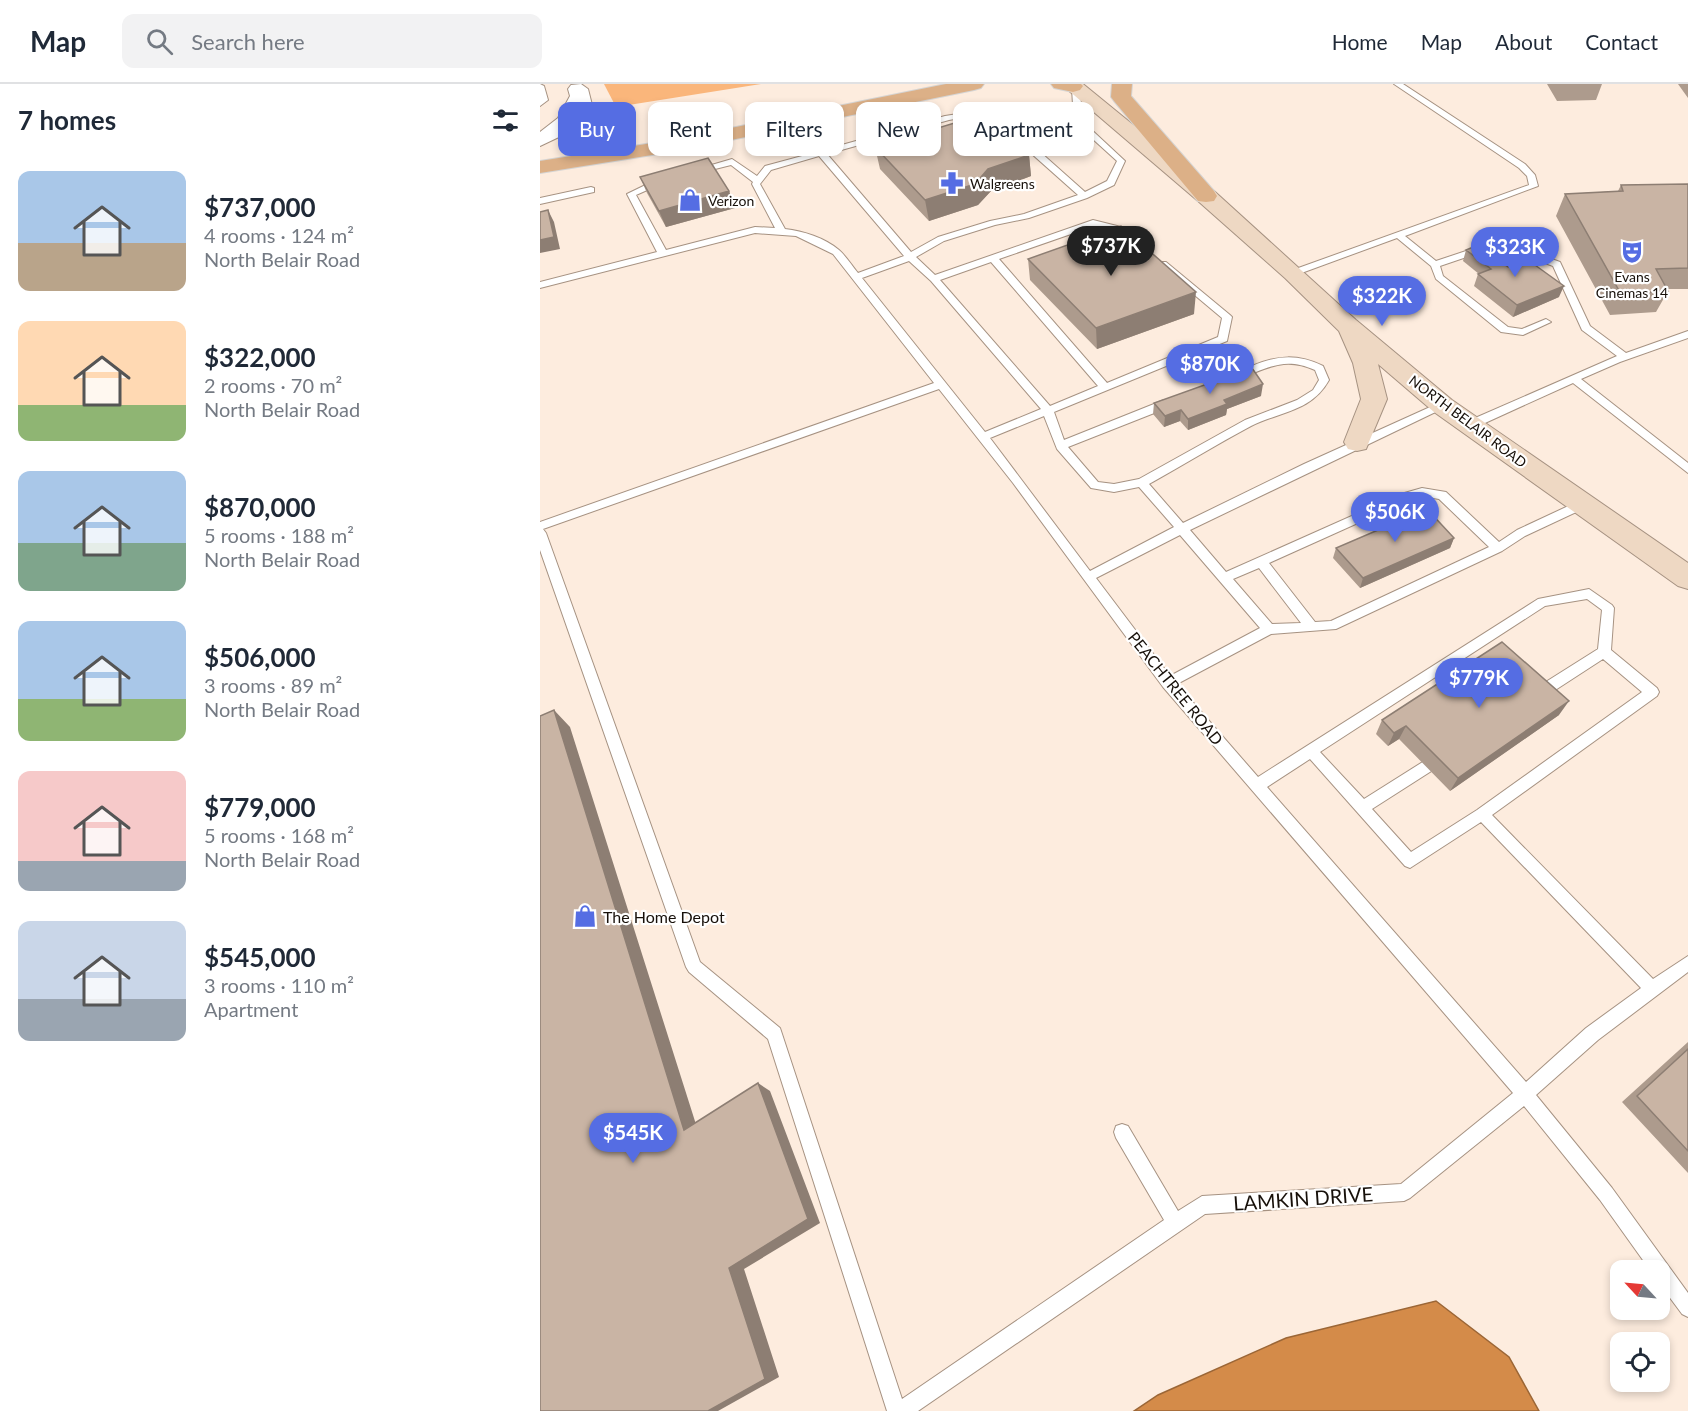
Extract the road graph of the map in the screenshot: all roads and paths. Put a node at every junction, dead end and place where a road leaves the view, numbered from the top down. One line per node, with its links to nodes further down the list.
1 (974, 84): 8 (main road)
2 (1122, 84): 22 (main road)
3 (1398, 84): 25 (lane)
4 (540, 86): 7 (lane)
5 (1070, 86): 21 (lane); 22 (main road, NORTH BELAIR ROAD)
6 (578, 90): 10 (street)
7 (540, 104)
8 (844, 111)
9 (745, 131): 16 (main road)
10 (540, 140)
11 (558, 148): 13 (main road)
12 (844, 148): 21 (lane)
13 (540, 152)
14 (814, 156): 19 (lane)
15 (824, 156): 28 (lane)
16 (540, 168)
17 (689, 172): 19 (lane)
18 (668, 178): 27 (lane)
19 (758, 181): 24 (lane)
20 (591, 190): 23 (lane)
21 (1084, 196): 28 (lane)
22 (1206, 196): 32 (main road, NORTH BELAIR ROAD)
23 (540, 201)
24 (781, 230): 27 (lane, PEACHTREE ROAD); 33 (lane, PEACHTREE ROAD)
25 (1400, 236): 31 (lane); 32 (lane)
26 (1139, 244): 30 (lane)
27 (663, 254): 35 (lane, PEACHTREE ROAD)
28 (910, 257): 33 (lane); 34 (lane)
29 (1157, 259): 43 (lane)
30 (994, 260): 34 (lane); 43 (lane)
31 (1434, 265): 36 (lane); 39 (lane)
32 (1293, 273): 37 (main road, NORTH BELAIR ROAD)
33 (856, 278): 42 (lane, PEACHTREE ROAD)
34 (934, 279): 46 (lane)
35 (540, 285)
36 (1546, 322)
37 (1347, 325): 45 (main road, NORTH BELAIR ROAD); 49 (main road)
38 (1688, 334): 39 (lane)
39 (1625, 357): 40 (lane)
40 (1574, 379): 47 (lane); 51 (lane)
41 (1223, 382): 52 (lane)
42 (941, 384): 48 (lane, PEACHTREE ROAD); 54 (lane)
43 (1104, 386): 46 (lane)
44 (1180, 399): 50 (lane)
45 (1443, 406): 47 (main road, NORTH BELAIR ROAD); 49 (lane)
46 (1047, 409): 48 (lane); 50 (lane)
47 (1470, 425): 53 (main road, NORTH BELAIR ROAD)
48 (983, 437): 59 (lane, PEACHTREE ROAD)
49 (1358, 442): 55 (lane)
50 (1061, 446): 52 (lane)
51 (1688, 469)
52 (1142, 483): 55 (lane)
53 (1583, 504): 57 (lane); 61 (main road, NORTH BELAIR ROAD)
54 (540, 526)
55 (1182, 528): 59 (lane); 60 (lane)
56 (540, 533): 78 (lane)
57 (1498, 548): 58 (lane); 62 (lane)
58 (1261, 562): 60 (lane); 62 (lane)
59 (1088, 577): 65 (lane, PEACHTREE ROAD)
60 (1224, 578): 63 (lane)
61 (1688, 578)
62 (1312, 627): 63 (lane)
63 (1269, 629): 65 (lane)
64 (1604, 652): 66 (lane); 67 (lane); 71 (lane)
65 (1168, 683): 69 (lane, PEACHTREE ROAD)
66 (1527, 702)
67 (1311, 751): 69 (lane); 70 (lane)
68 (1449, 752): 70 (lane)
69 (1258, 785): 74 (lane, PEACHTREE ROAD)
70 (1362, 808): 71 (lane)
71 (1482, 814): 73 (lane)
72 (1688, 963): 73 (lane, LAMKIN DRIVE)
73 (1652, 989): 74 (lane, LAMKIN DRIVE)
74 (1525, 1094): 76 (lane, LAMKIN DRIVE); 77 (lane, PEACHTREE ROAD)
75 (1122, 1132): 76 (lane)
76 (1176, 1224): 78 (lane, LAMKIN DRIVE)
77 (1688, 1308)
78 (899, 1411)

